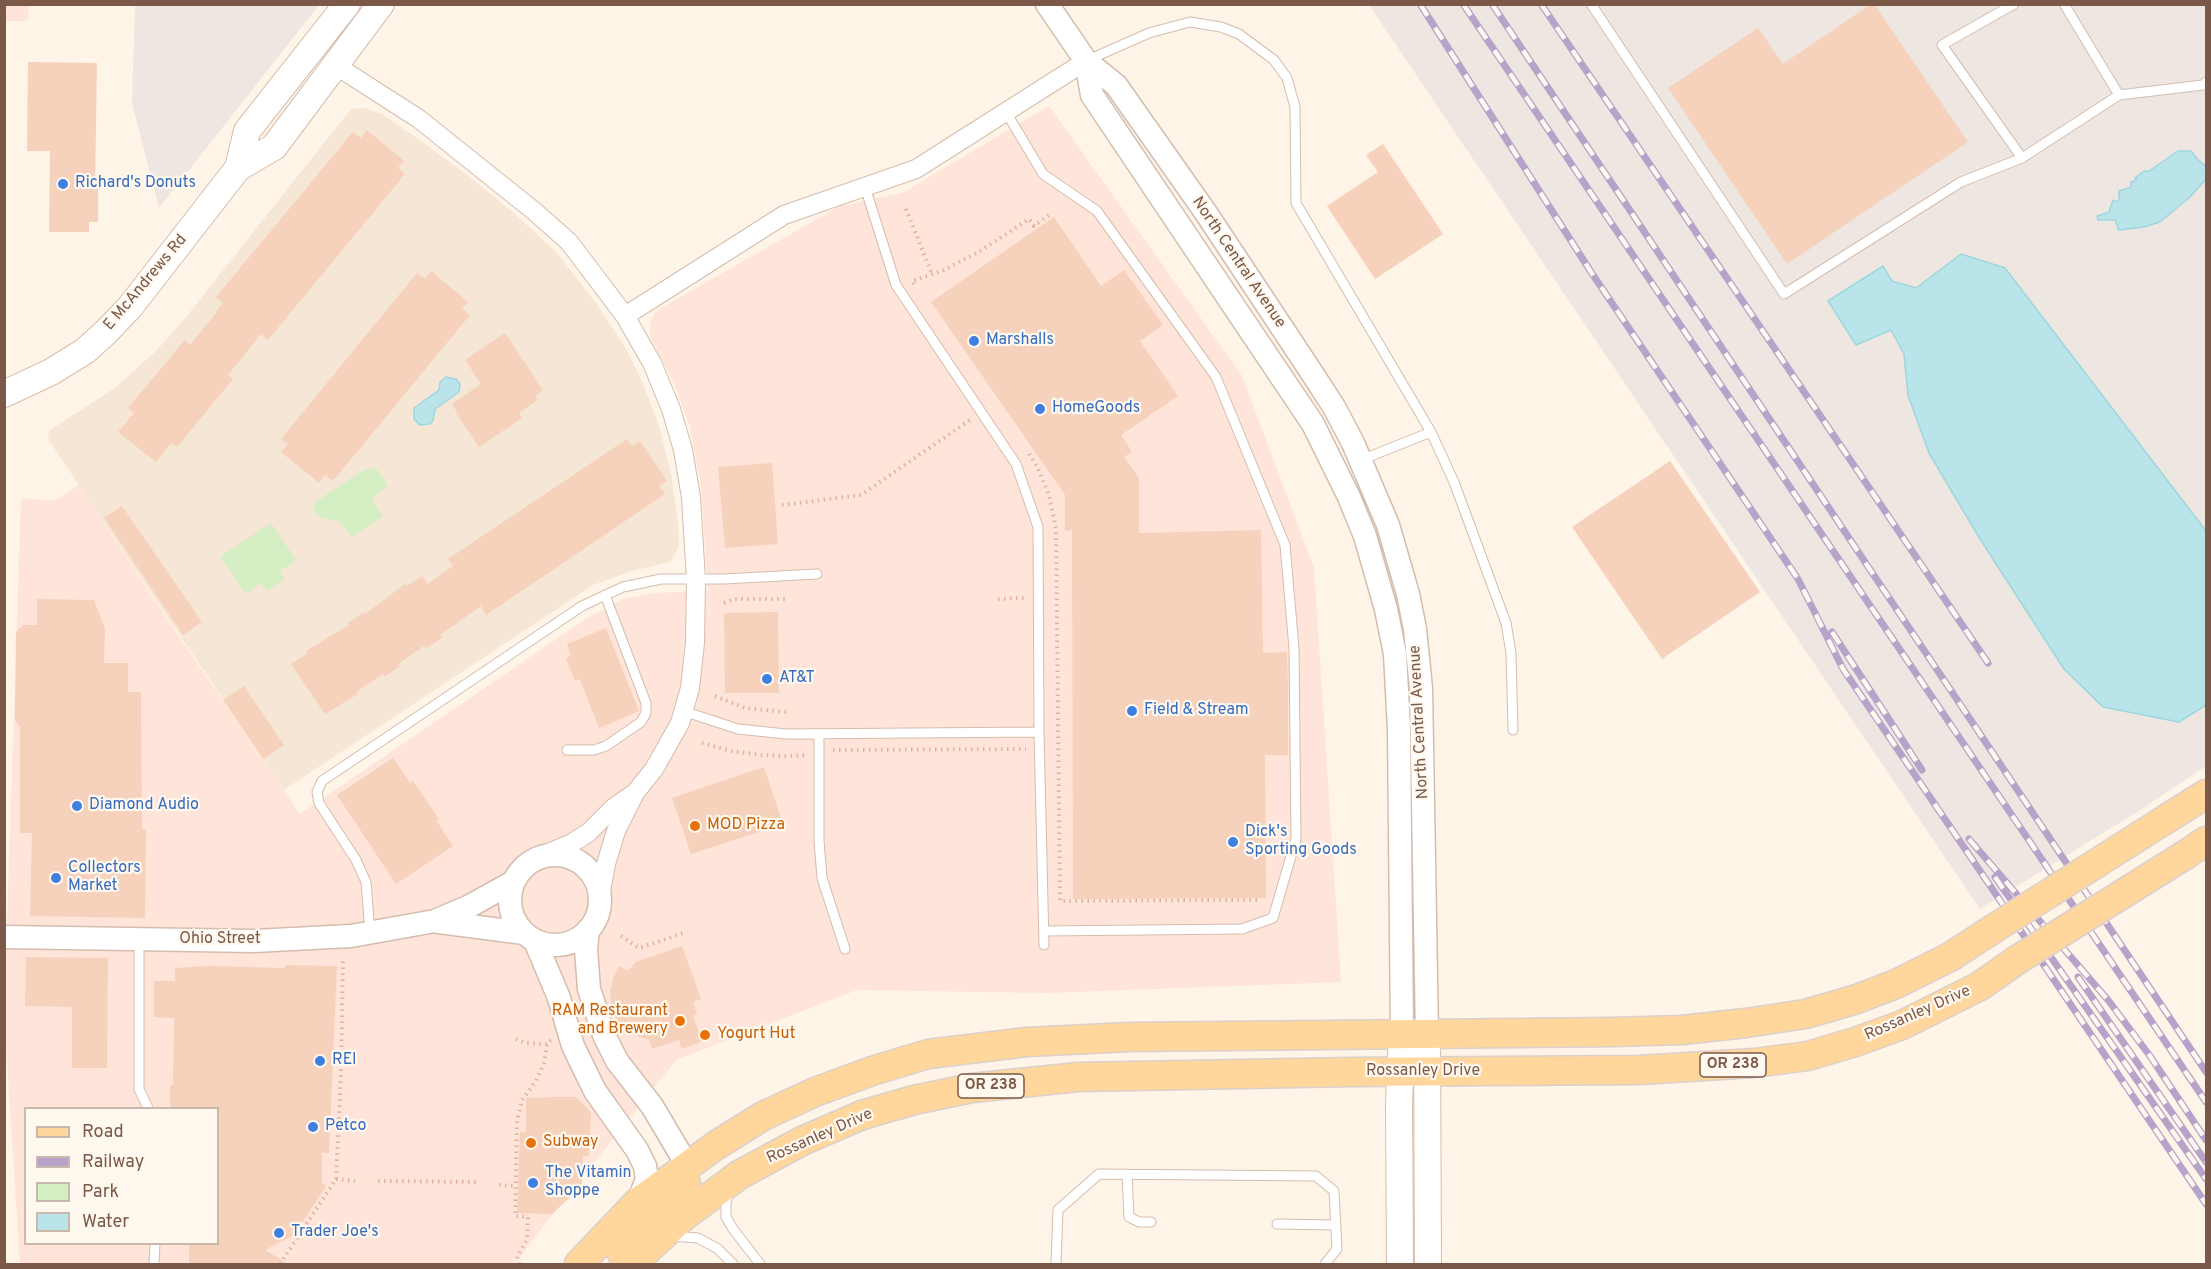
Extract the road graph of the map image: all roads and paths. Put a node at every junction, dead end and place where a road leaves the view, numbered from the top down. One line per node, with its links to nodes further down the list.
1 (347, 4): 13 (main road, E McAndrews Rd)
2 (381, 4): 8 (main road, E McAndrews Rd)
3 (1047, 4): 7 (street, North Central Avenue)
4 (1592, 4): 12 (lane)
5 (2014, 4): 12 (lane)
6 (2064, 4): 10 (lane)
7 (1086, 61): 11 (street); 20 (lane); 21 (street, North Central Avenue); 57 (street, North Central Avenue)
8 (335, 65): 13 (main road, E McAndrews Rd); 17 (street)
9 (2206, 82): 10 (lane)
10 (2119, 95): 12 (lane)
11 (1006, 112): 14 (street); 47 (lane)
12 (2022, 158)
13 (238, 168): 18 (main road, E McAndrews Rd)
14 (865, 187): 17 (street); 19 (lane)
15 (906, 209): 16 (path)
16 (932, 274)
17 (625, 316): 24 (street)
18 (4, 394)
19 (982, 412): 22 (path); 32 (lane)
20 (1431, 432): 21 (lane); 31 (lane)
21 (1361, 460): 57 (street, North Central Avenue)
22 (782, 505)
23 (817, 574): 24 (lane)
24 (696, 580): 25 (lane); 29 (street)
25 (605, 595): 37 (lane); 48 (lane)
26 (784, 599): 27 (path)
27 (724, 603)
28 (716, 696): 30 (path)
29 (683, 711): 33 (lane); 39 (street)
30 (786, 712)
31 (1513, 730)
32 (1039, 732): 33 (lane); 35 (lane)
33 (819, 734): 38 (lane)
34 (702, 743): 38 (path)
35 (1039, 749): 36 (path); 38 (path); 47 (lane)
36 (1058, 749)
37 (567, 750)
38 (819, 753): 55 (lane)
39 (635, 793): 42 (street); 44 (street)
40 (2206, 794): 57 (main road, OR 238, bridge)
41 (2196, 848): 61 (main road, Rossanley Drive / OR 238, bridge)
42 (539, 857): 43 (street); 44 (street)
43 (513, 882): 45 (street, Ohio Street); 52 (street)
44 (600, 897): 46 (street)
45 (435, 921): 48 (street, Ohio Street); 52 (street, Ohio Street)
46 (588, 930): 52 (street); 63 (street)
47 (1044, 931): 54 (lane)
48 (370, 933): 53 (street, Ohio Street)
49 (684, 933): 50 (path)
50 (621, 936)
51 (4, 937): 53 (street, Ohio Street)
52 (530, 937): 72 (street)
53 (139, 939): 62 (lane)
54 (1044, 945)
55 (845, 950)
56 (343, 959): 65 (path)
57 (1414, 1034): 61 (main road, North Central Avenue); 63 (main road, OR 238)
58 (556, 1036): 60 (path)
59 (516, 1039): 60 (path)
60 (546, 1044): 71 (path)
61 (1414, 1072): 66 (main road, Rossanley Drive / OR 238); 88 (main road, North Central Avenue); 89 (main road, North Central Avenue)
62 (147, 1107)
63 (687, 1165): 72 (main road, OR 238); 82 (main road)
64 (1127, 1174): 73 (lane); 75 (lane); 86 (lane)
65 (336, 1179): 67 (path); 79 (path)
66 (732, 1180): 76 (main road, Rossanley Drive / OR 238); 85 (lane)
67 (355, 1181)
68 (378, 1181): 69 (path)
69 (478, 1182)
70 (499, 1185): 71 (path)
71 (515, 1186): 80 (path)
72 (638, 1202): 81 (main road, OR 238)
73 (1151, 1222)
74 (1277, 1224): 75 (lane)
75 (1336, 1225): 87 (lane)
76 (663, 1235): 83 (main road, Rossanley Drive / OR 238); 84 (lane)
77 (155, 1245): 78 (lane)
78 (154, 1264)
79 (280, 1264)
80 (519, 1264)
81 (579, 1264)
82 (617, 1264)
83 (632, 1264)
84 (733, 1264)
85 (760, 1264)
86 (1056, 1264)
87 (1325, 1264)
88 (1400, 1264)
89 (1428, 1264)

